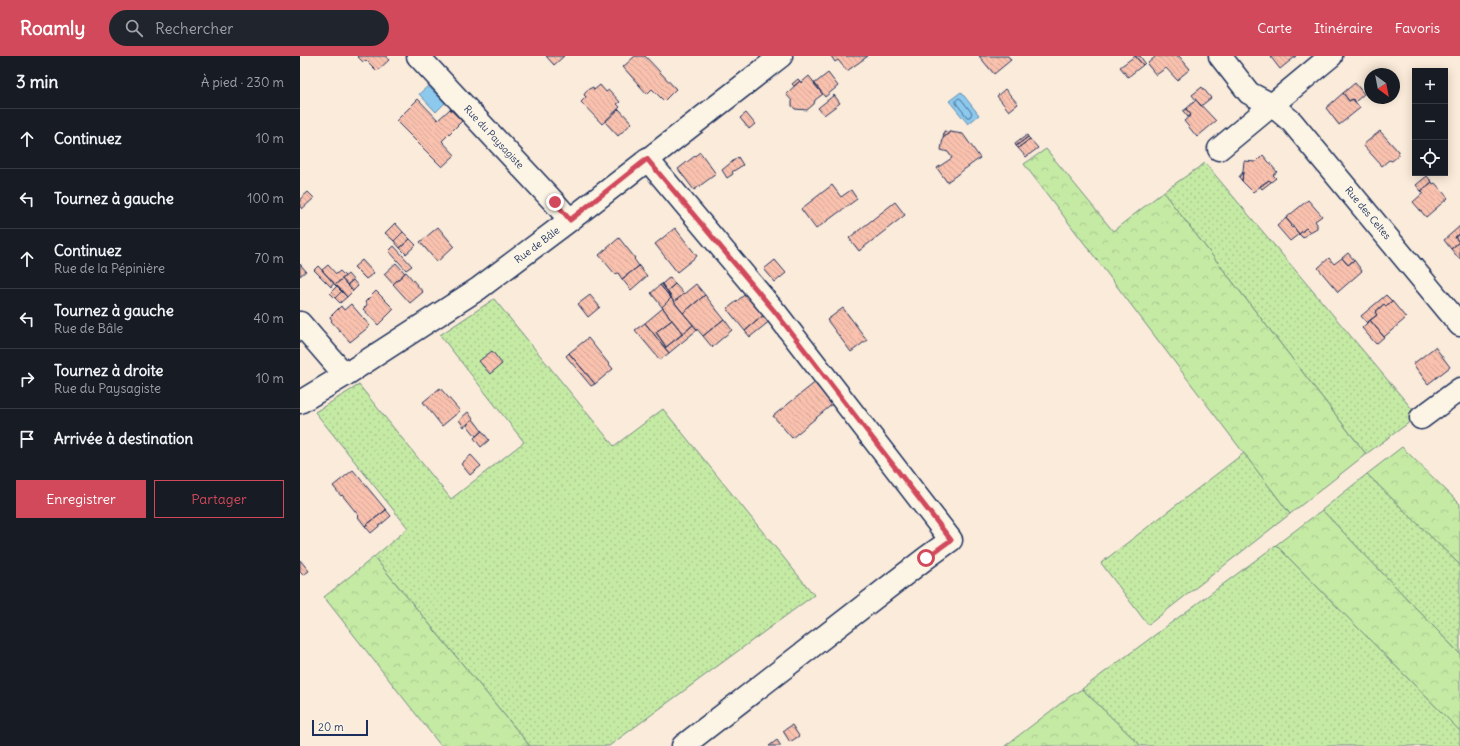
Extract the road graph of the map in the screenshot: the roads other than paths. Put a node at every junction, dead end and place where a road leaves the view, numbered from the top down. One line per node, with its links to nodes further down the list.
1 (418, 56): 8 (street, Rue du Paysagiste)
2 (781, 56): 7 (street, Rue de Bâle)
3 (1220, 56): 5 (street, Rue des Celtes)
4 (1331, 56): 5 (street)
5 (1272, 105): 6 (street); 10 (street, Rue des Celtes)
6 (1219, 149)
7 (647, 159): 8 (street, Rue de Bâle); 15 (street)
8 (570, 220): 11 (street, Rue de Bâle)
9 (300, 323): 11 (street)
10 (1460, 325)
11 (345, 375): 13 (street, Rue de Bâle)
12 (1460, 389): 14 (street)
13 (300, 402)
14 (1421, 418)
15 (683, 746)

